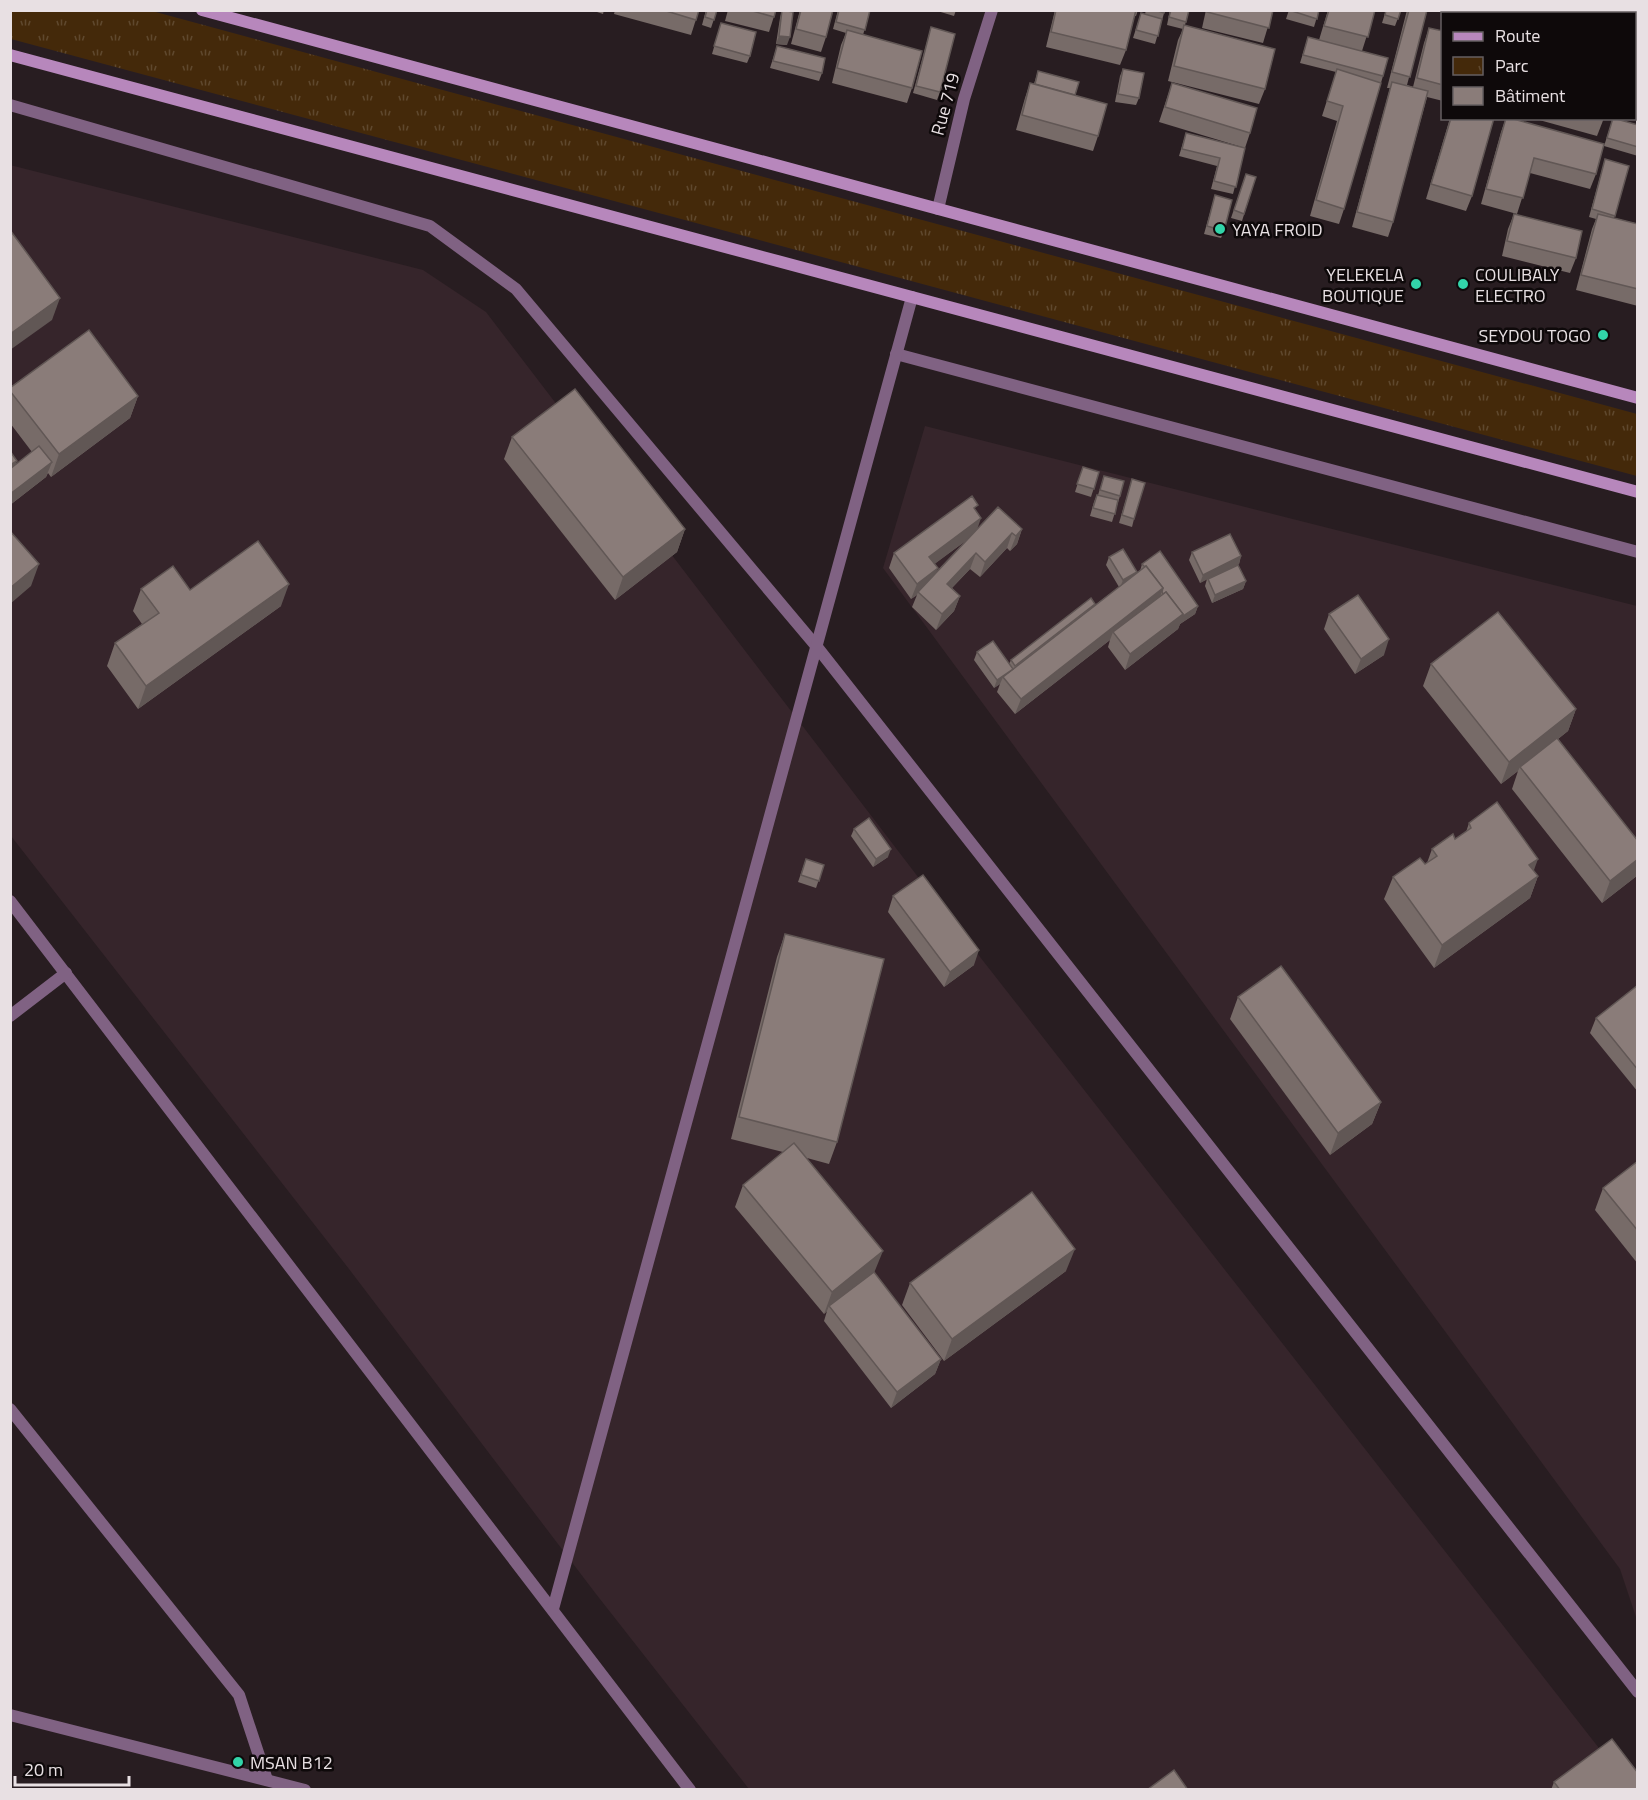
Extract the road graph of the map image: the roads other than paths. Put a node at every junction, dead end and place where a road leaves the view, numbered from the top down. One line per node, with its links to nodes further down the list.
1 (202, 10): 5 (main road)
2 (992, 10): 5 (street, Rue 719)
3 (10, 55): 6 (main road)
4 (10, 105): 11 (street)
5 (938, 209): 8 (main road)
6 (912, 297): 7 (street); 9 (main road)
7 (896, 354): 10 (street); 11 (street)
8 (1638, 398)
9 (1638, 492)
10 (1638, 552)
11 (817, 647): 16 (street); 17 (street)
12 (10, 901): 13 (street)
13 (66, 973): 14 (street); 16 (street)
14 (10, 1016)
15 (10, 1409): 19 (street)
16 (553, 1609): 21 (street)
17 (1638, 1692)
18 (10, 1715): 19 (street)
19 (267, 1780): 20 (street)
20 (305, 1790)
21 (690, 1790)

